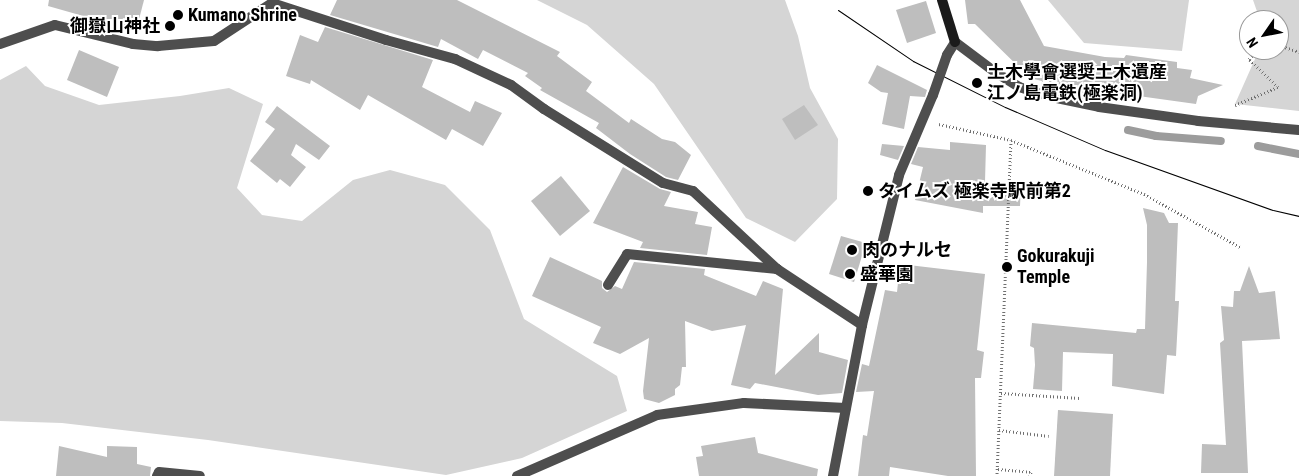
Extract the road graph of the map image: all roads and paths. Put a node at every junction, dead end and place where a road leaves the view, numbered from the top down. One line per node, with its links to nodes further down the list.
1 (942, 0): 2 (street)
2 (955, 42): 6 (street, bridge); 7 (street)
3 (0, 44): 10 (street)
4 (1249, 60): 5 (path)
5 (1234, 106)
6 (924, 121): 8 (path); 12 (street)
7 (1299, 130)
8 (1011, 140): 9 (path); 13 (path)
9 (1240, 247)
10 (777, 269): 11 (street); 12 (street)
11 (608, 285)
12 (862, 325): 15 (street)
13 (1001, 394): 14 (path); 16 (path)
14 (1080, 398)
15 (846, 408): 21 (street); 22 (street)
16 (999, 430): 17 (path); 18 (path)
17 (1049, 436)
18 (998, 469): 23 (path); 24 (path)
19 (157, 476): 20 (street)
20 (200, 476)
21 (517, 476)
22 (833, 476)
23 (997, 476)
24 (1030, 476)

